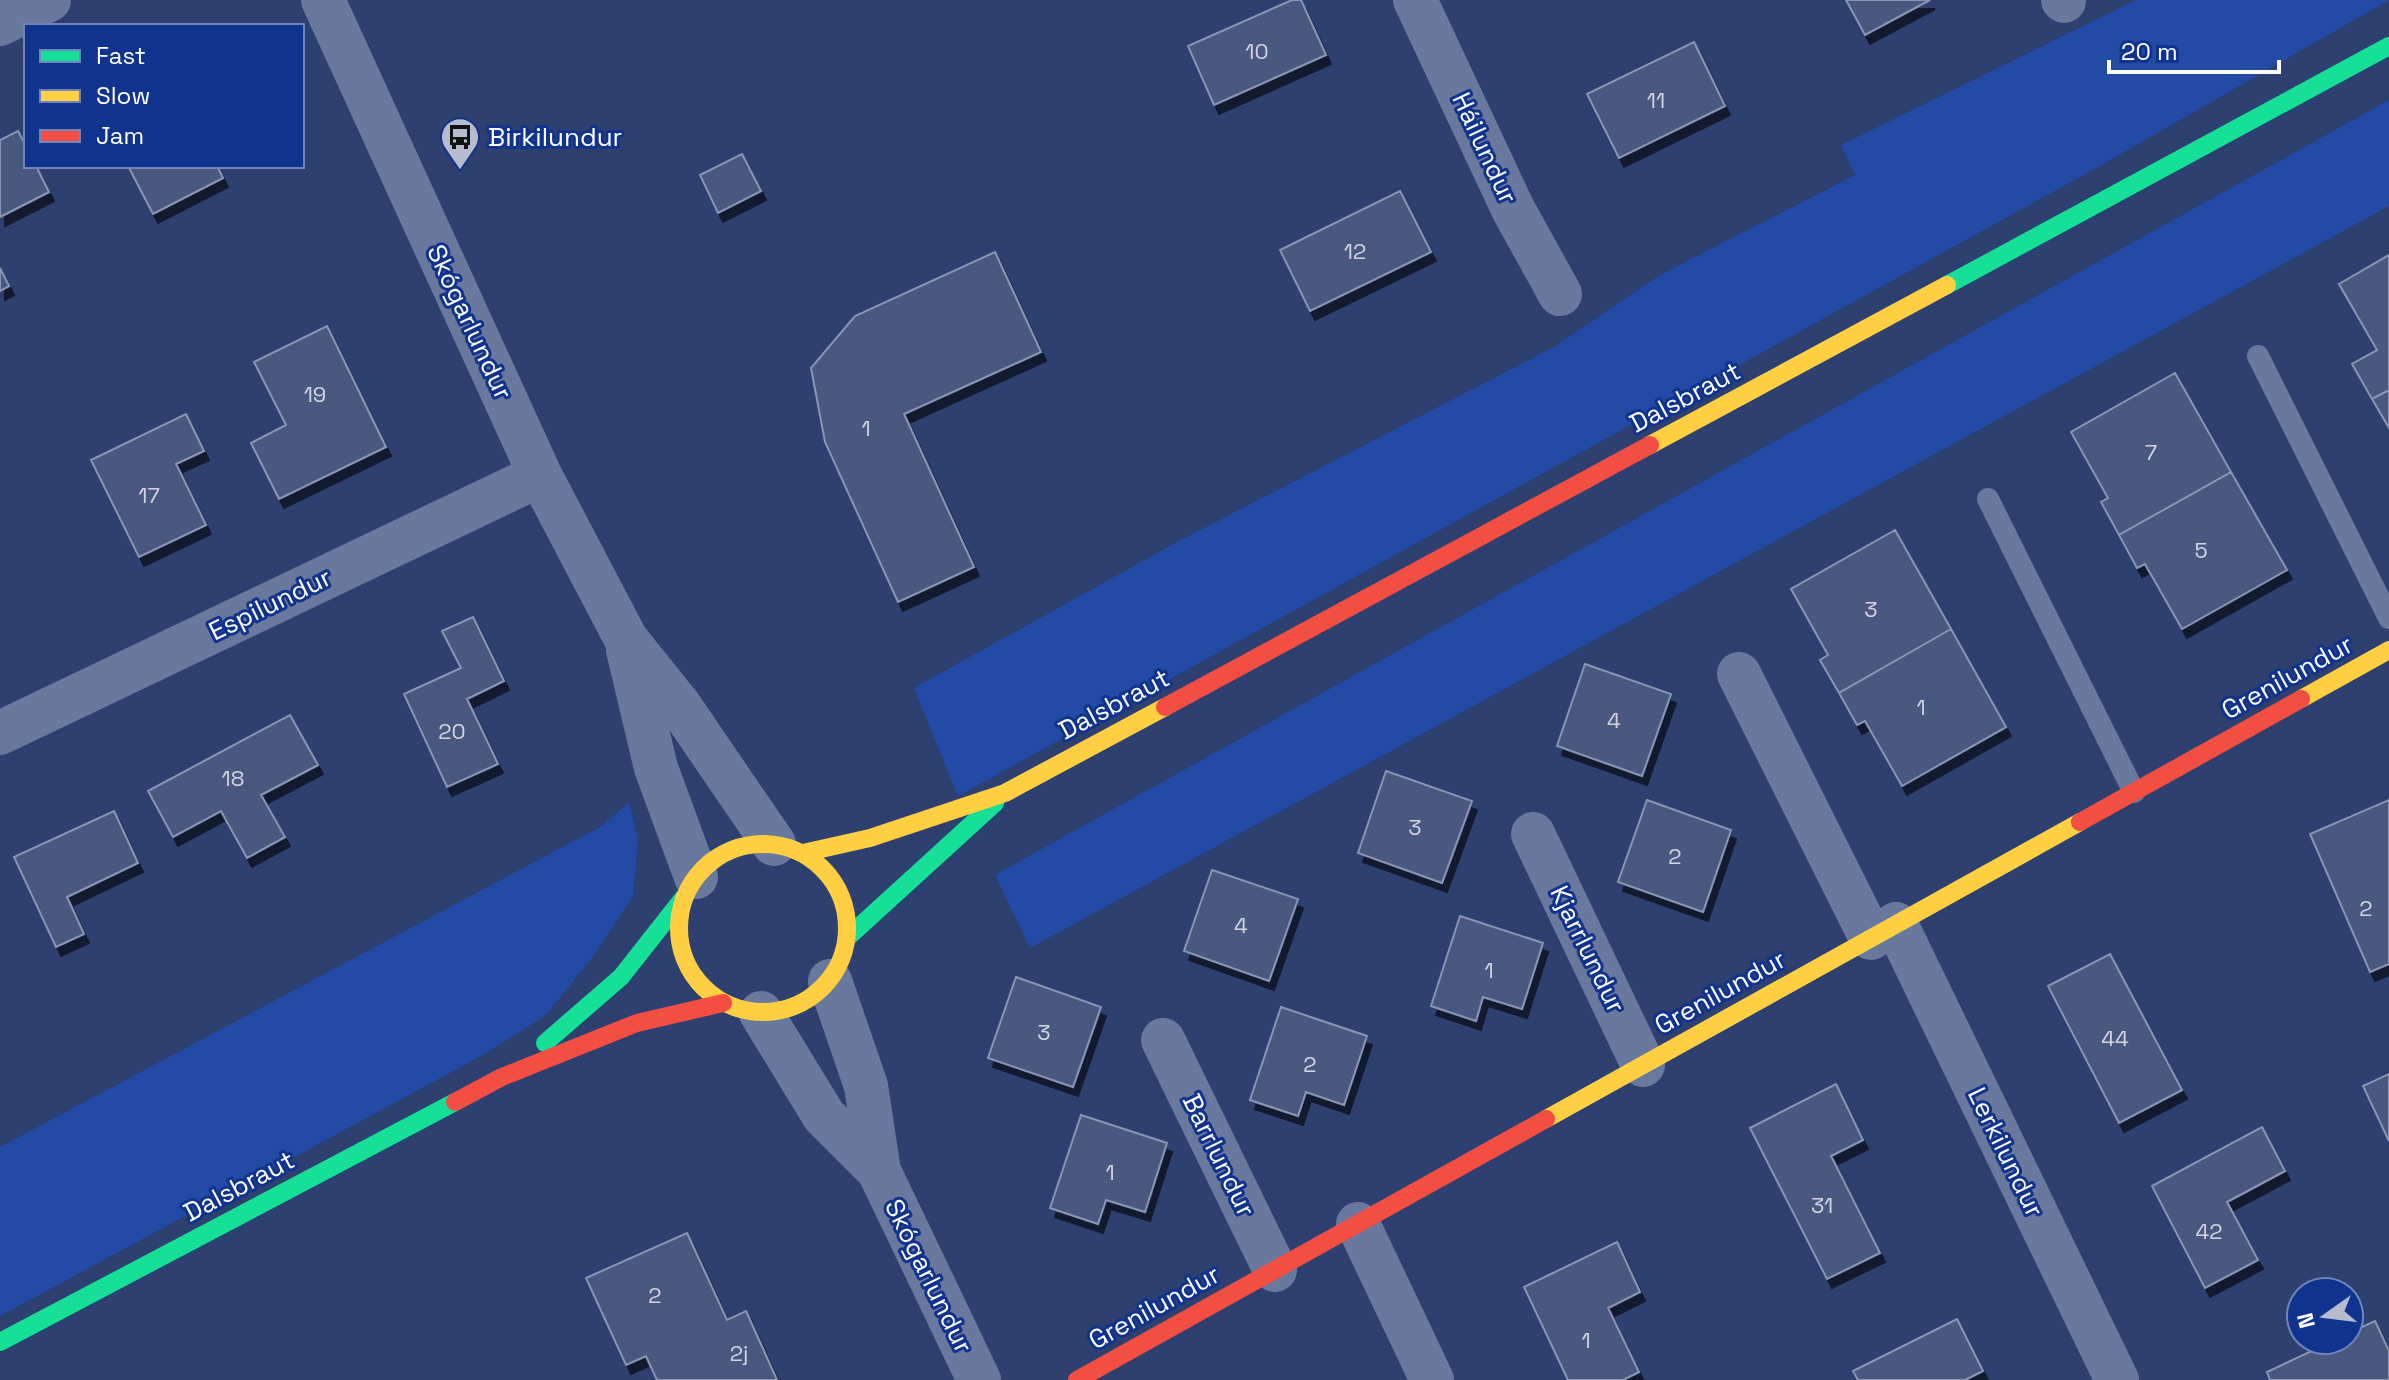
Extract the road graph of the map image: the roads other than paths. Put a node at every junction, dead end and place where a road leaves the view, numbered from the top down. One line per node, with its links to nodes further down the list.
1 (49, 0): 4 (street)
2 (323, 0): 8 (street, Skógarlundur)
3 (1415, 0): 6 (street, Háilundur)
4 (0, 24)
5 (2389, 46): 16 (street, Dalsbraut)
6 (1560, 294)
7 (2258, 356): 10 (lane)
8 (540, 475): 11 (street, Skógarlundur); 14 (street, Espilundur)
9 (1988, 499): 15 (lane)
10 (2389, 618)
11 (626, 639): 18 (street, Skógarlundur); 19 (street, Skógarlundur)
12 (2389, 650): 15 (street, Grenilundur)
13 (1739, 674): 20 (street, Lerkilundur)
14 (0, 733)
15 (2134, 792): 20 (street, Grenilundur)
16 (1005, 793): 18 (street, Dalsbraut); 21 (street, Dalsbraut)
17 (1533, 834): 25 (street, Kjarrlundur)
18 (789, 848): 19 (street); 21 (street)
19 (690, 887): 23 (street); 26 (street, Dalsbraut)
20 (1883, 931): 25 (street, Grenilundur); 34 (street, Lerkilundur)
21 (848, 937): 22 (street)
22 (830, 981): 23 (street); 27 (street, Skógarlundur)
23 (742, 1008): 26 (street, Dalsbraut); 27 (street, Skógarlundur)
24 (1163, 1040): 29 (street, Barrlundur)
25 (1643, 1065): 28 (street, Grenilundur)
26 (502, 1077): 30 (street, Dalsbraut)
27 (879, 1171): 31 (street, Skógarlundur)
28 (1358, 1224): 29 (street, Grenilundur); 33 (street)
29 (1275, 1270): 32 (street, Grenilundur)
30 (0, 1342)
31 (979, 1380)
32 (1077, 1380)
33 (1432, 1380)
34 (2117, 1380)

